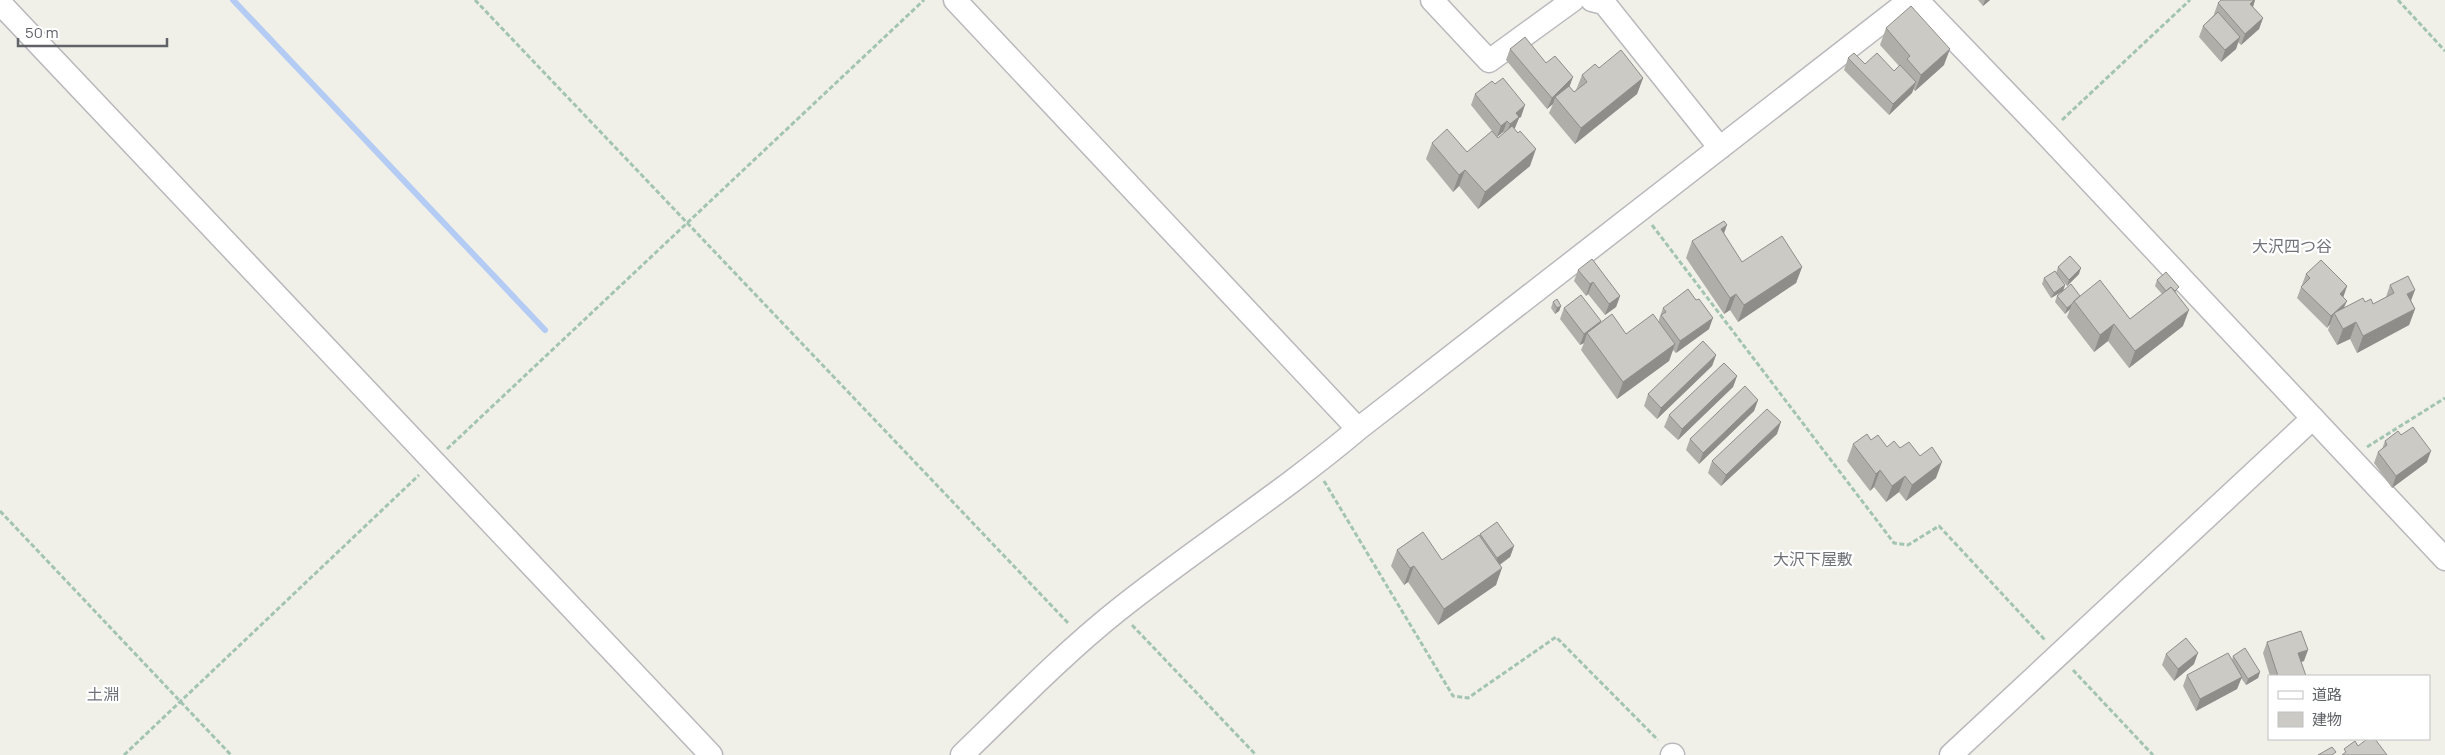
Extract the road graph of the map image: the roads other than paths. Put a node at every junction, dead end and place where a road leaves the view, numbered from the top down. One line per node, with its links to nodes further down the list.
1 (955, 0): 10 (street)
2 (1432, 0): 3 (street)
3 (1573, 0)
4 (1592, 0): 8 (street)
5 (1910, 0): 8 (street)
6 (1918, 0): 9 (street)
7 (0, 3): 12 (street)
8 (1720, 148): 10 (street)
9 (2314, 418): 11 (street); 14 (street)
10 (1358, 429): 13 (street)
11 (2445, 559)
12 (711, 755)
13 (962, 755)
14 (1951, 755)

